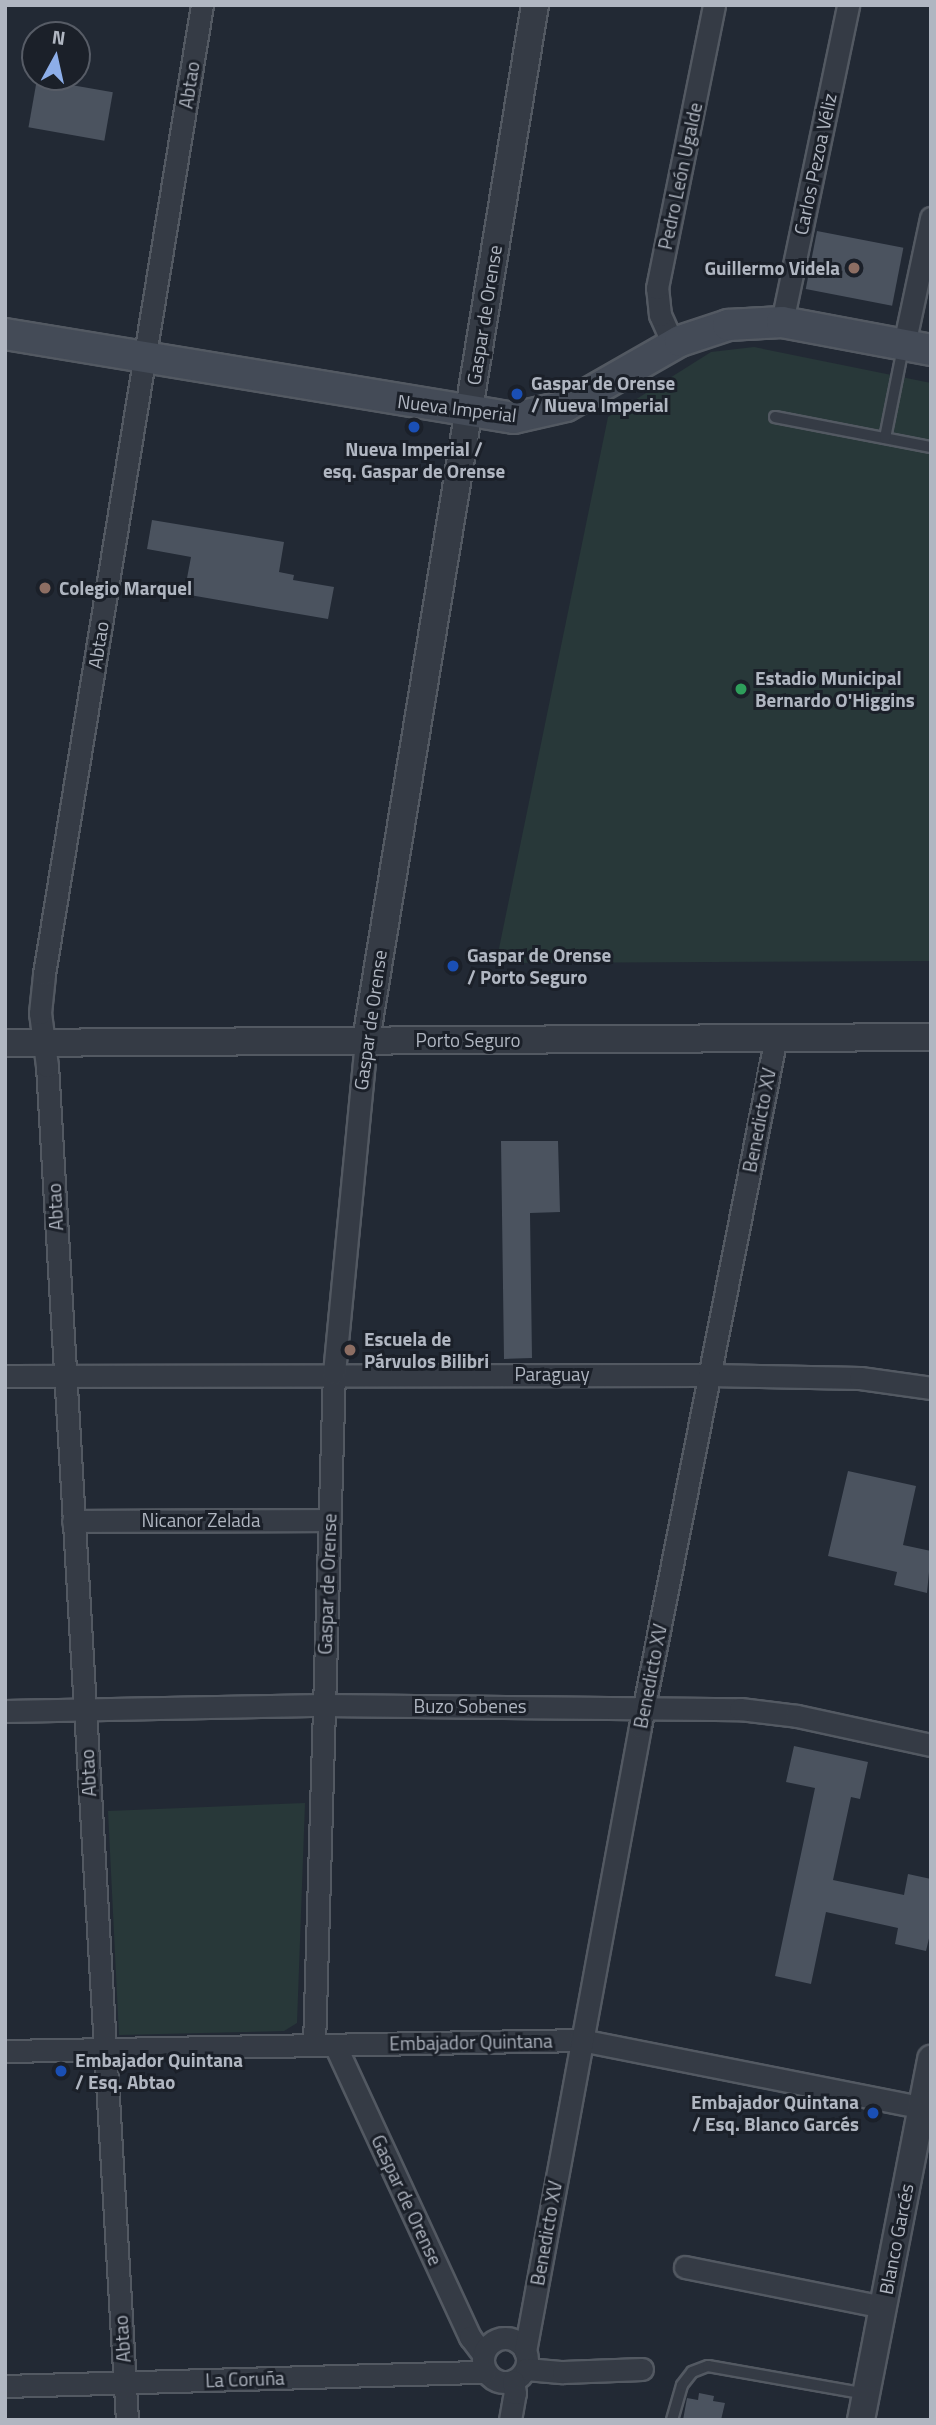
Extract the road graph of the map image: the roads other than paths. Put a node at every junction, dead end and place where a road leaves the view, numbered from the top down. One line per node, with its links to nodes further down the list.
1 (202, 5): 10 (street, Abtao)
2 (535, 5): 11 (street, Gaspar de Orense)
3 (715, 5): 8 (street, Pedro León Ugalde)
4 (848, 5): 6 (street, Carlos Pezoa Véliz)
5 (931, 218): 9 (street)
6 (782, 322): 8 (main road, Nueva Imperial); 9 (main road, Nueva Imperial)
7 (5, 334): 10 (main road, Nueva Imperial)
8 (673, 344): 11 (main road, Nueva Imperial)
9 (918, 347): 13 (lane)
10 (145, 358): 11 (main road, Nueva Imperial); 18 (street, Abtao)
11 (468, 413): 17 (street, Gaspar de Orense)
12 (775, 417): 13 (lane)
13 (886, 438): 14 (lane)
14 (931, 447)
15 (776, 1037): 16 (street, Porto Seguro); 17 (street, Porto Seguro); 22 (street, Benedicto XV)
16 (931, 1038)
17 (366, 1041): 18 (street, Porto Seguro); 20 (street, Gaspar de Orense)
18 (44, 1042): 19 (street, Porto Seguro); 21 (street, Abtao)
19 (5, 1043)
20 (334, 1373): 21 (street, Paraguay); 22 (street, Paraguay); 25 (street, Gaspar de Orense)
21 (65, 1375): 23 (street, Paraguay); 26 (street, Abtao)
22 (709, 1375): 24 (street, Paraguay); 28 (street, Benedicto XV)
23 (5, 1376)
24 (931, 1388)
25 (330, 1520): 26 (street, Nicanor Zelada); 27 (street, Gaspar de Orense)
26 (74, 1521): 29 (street, Abtao)
27 (324, 1705): 28 (street, Buzo Sobenes); 29 (street, Buzo Sobenes); 33 (street, Gaspar de Orense)
28 (644, 1708): 31 (street, Buzo Sobenes); 32 (street, Benedicto XV)
29 (85, 1709): 30 (street, Buzo Sobenes); 35 (street, Abtao)
30 (5, 1711)
31 (931, 1745)
32 (581, 2039): 34 (street, Embajador Quintana); 38 (street, Embajador Quintana); 41 (street, Benedicto XV)
33 (314, 2045): 34 (street, Embajador Quintana); 35 (street, Embajador Quintana)
34 (335, 2045): 43 (street, Gaspar de Orense)
35 (103, 2049): 36 (street, Embajador Quintana); 46 (street, Abtao)
36 (5, 2051)
37 (931, 2059): 38 (street, Blanco Garcés)
38 (926, 2108): 40 (street, Blanco Garcés)
39 (685, 2267): 40 (street)
40 (883, 2307): 48 (street, Blanco Garcés)
41 (531, 2315): 42 (street); 44 (street, Benedicto XV)
42 (506, 2338): 43 (street); 44 (street)
43 (484, 2363): 44 (street); 46 (street, La Coruña)
44 (521, 2367): 45 (street); 50 (street, Benedicto XV)
45 (642, 2369)
46 (124, 2383): 47 (street, La Coruña); 49 (street, Abtao)
47 (5, 2386)
48 (867, 2394): 51 (lane); 52 (street, Blanco Garcés)
49 (127, 2420)
50 (510, 2420)
51 (672, 2420)
52 (861, 2420)

